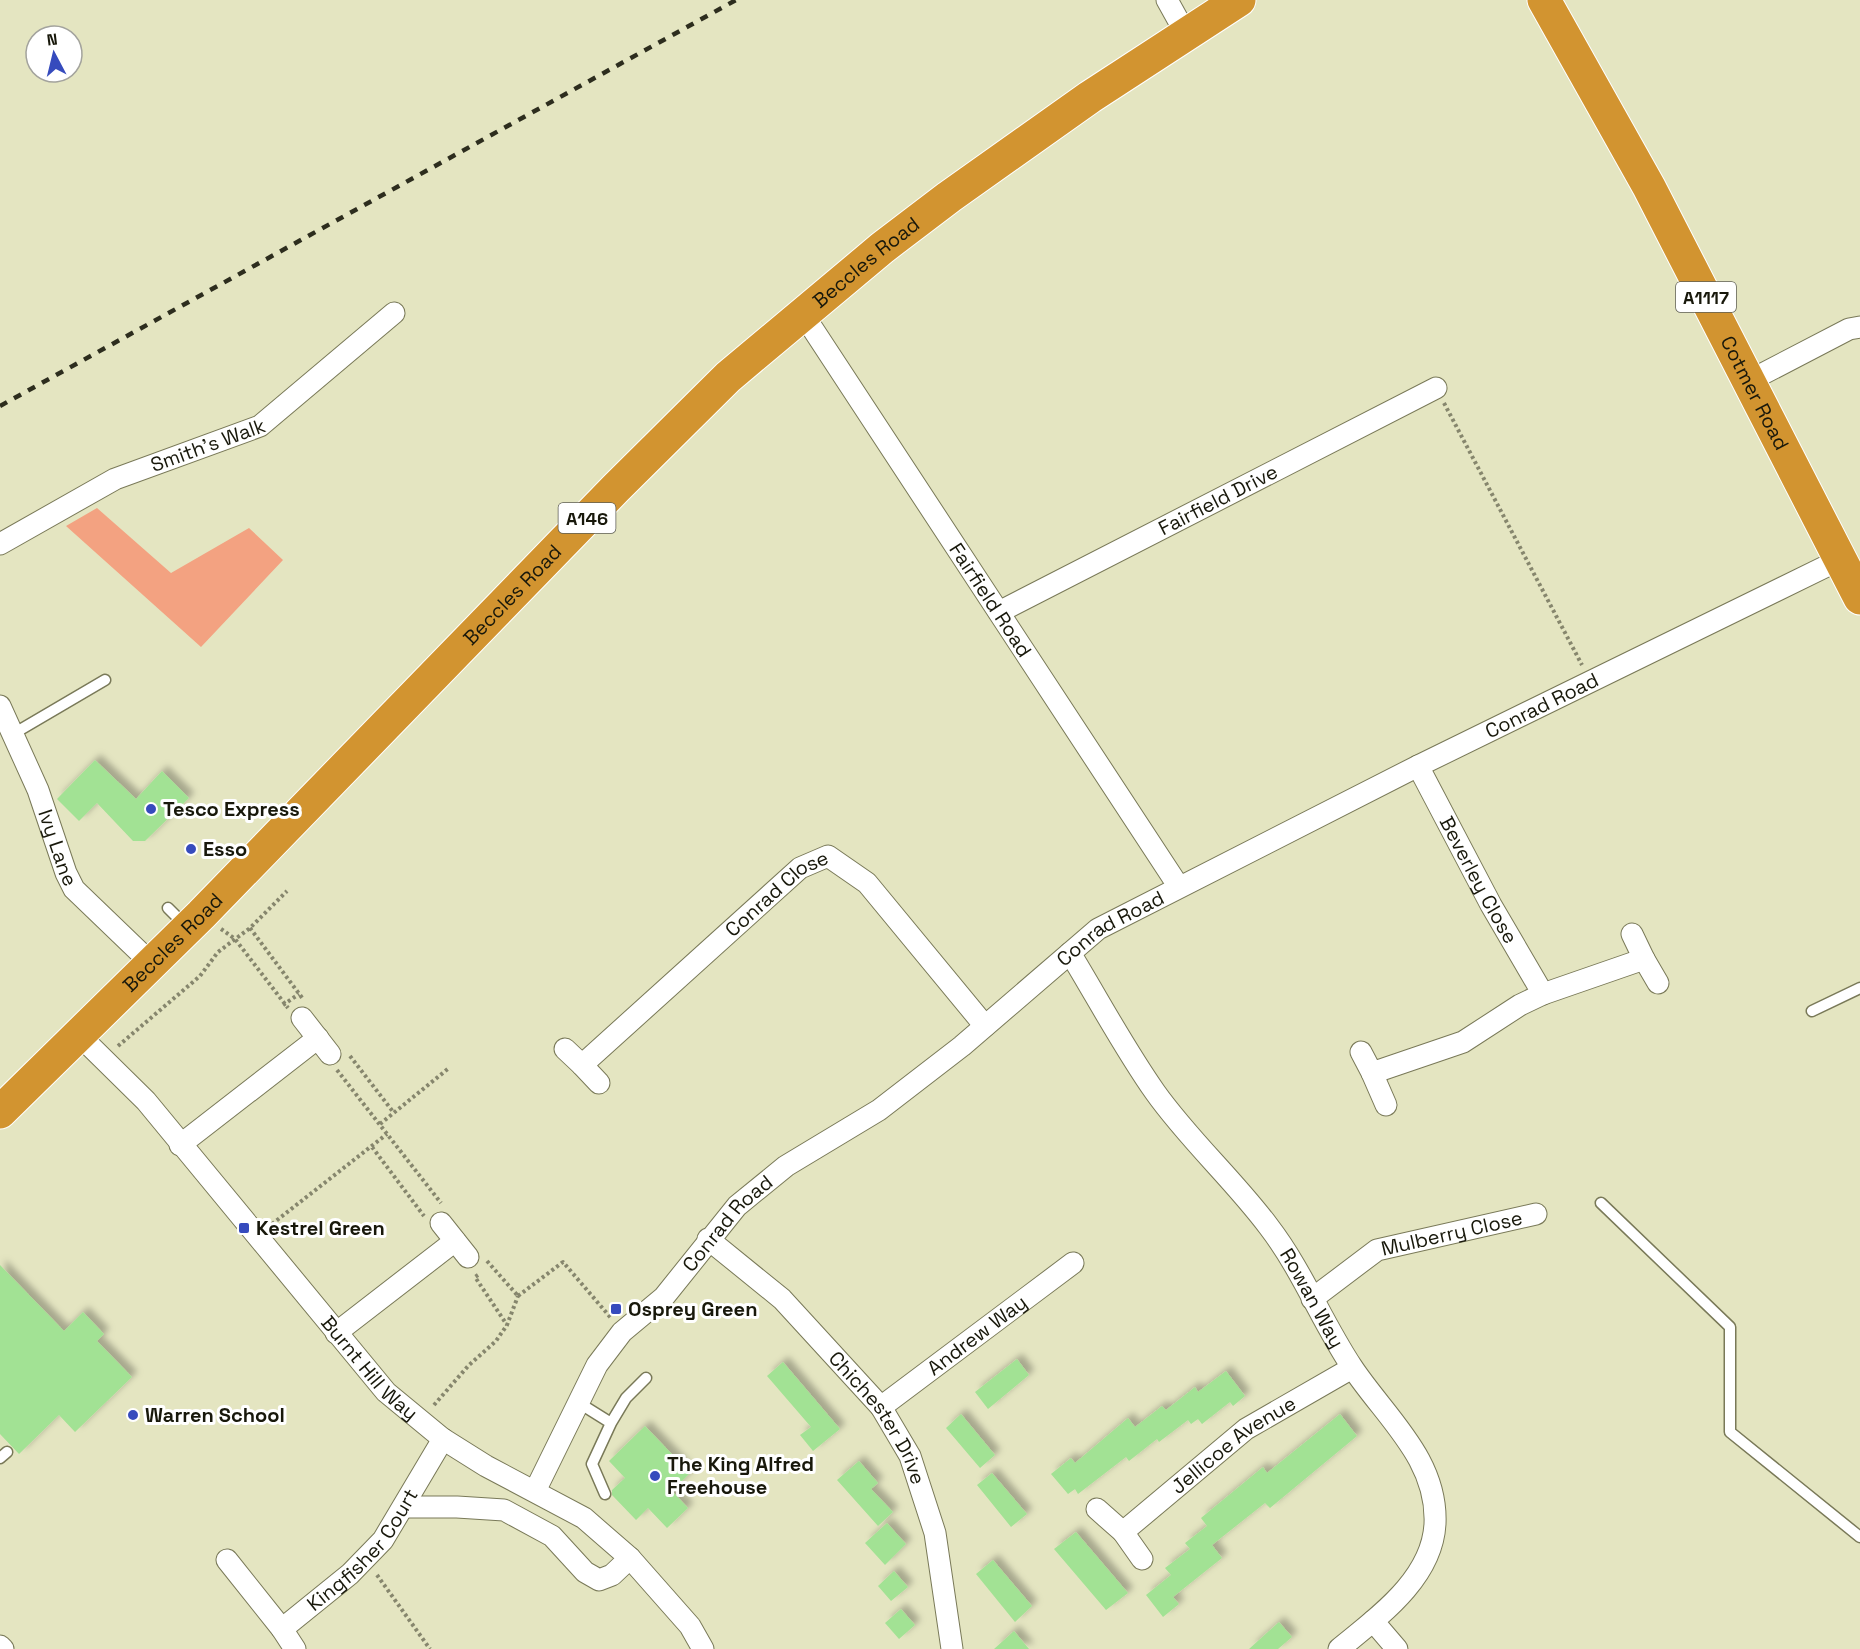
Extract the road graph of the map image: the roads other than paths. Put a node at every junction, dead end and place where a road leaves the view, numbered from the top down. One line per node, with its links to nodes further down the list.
1 (1167, 0): 4 (street)
2 (1239, 0): 4 (highway, Beccles Road / A146)
3 (1544, 0): 8 (highway, Cotmer Road / A1117)
4 (1187, 36): 6 (highway, Beccles Road / A146)
5 (394, 313): 10 (street, Smith's Walk)
6 (803, 314): 13 (street, Fairfield Road); 22 (highway, Beccles Road / A146)
7 (1860, 327): 8 (street)
8 (1749, 381): 11 (highway, Cotmer Road / A1117)
9 (1436, 388): 13 (street, Fairfield Drive)
10 (0, 544)
11 (1841, 559): 12 (highway, Cotmer Road / A1117); 17 (street, Conrad Road)
12 (1860, 598)
13 (999, 612): 18 (street, Fairfield Road)
14 (105, 680): 16 (lane)
15 (0, 706): 16 (street, Ivy Lane)
16 (13, 734): 22 (street, Ivy Lane)
17 (1418, 766): 18 (street, Conrad Road); 25 (street, Beverley Close)
18 (1179, 887): 20 (street, Conrad Road)
19 (1632, 934): 21 (street)
20 (1071, 953): 28 (street, Conrad Road); 43 (street, Rowan Way)
21 (1644, 959): 23 (street); 25 (street)
22 (152, 964): 29 (highway, Beccles Road / A146)
23 (1658, 983)
24 (1860, 988): 26 (lane)
25 (1543, 994): 33 (street)
26 (1812, 1011)
27 (302, 1018): 37 (street)
28 (985, 1026): 32 (street, Conrad Close); 41 (street, Conrad Road)
29 (80, 1036): 36 (highway, Beccles Road / A146); 37 (street, Burnt Hill Way)
30 (564, 1049): 32 (street)
31 (1361, 1052): 33 (street)
32 (582, 1065): 34 (street)
33 (1372, 1073): 35 (street)
34 (599, 1083)
35 (1386, 1105)
36 (0, 1112)
37 (180, 1145): 44 (street, Burnt Hill Way)
38 (1601, 1203): 56 (lane)
39 (1536, 1214): 43 (street, Mulberry Close)
40 (439, 1219): 44 (street)
41 (708, 1239): 47 (street, Conrad Road); 48 (street, Chichester Drive)
42 (1073, 1263): 48 (street, Andrew Way)
43 (1312, 1299): 45 (street, Rowan Way)
44 (336, 1333): 50 (street, Burnt Hill Way)
45 (1352, 1368): 55 (street, Jellicoe Avenue); 60 (street, Rowan Way)
46 (646, 1378): 49 (lane)
47 (579, 1403): 49 (lane); 51 (street, Conrad Road)
48 (881, 1407): 64 (street, Chichester Drive)
49 (611, 1423): 52 (lane)
50 (443, 1439): 51 (street, Burnt Hill Way); 53 (street, Kingfisher Court)
51 (535, 1491): 57 (street, Burnt Hill Way)
52 (604, 1494)
53 (404, 1507): 57 (street); 61 (street, Kingfisher Court)
54 (1097, 1509): 55 (street)
55 (1123, 1532): 58 (street)
56 (1860, 1538)
57 (630, 1558): 63 (street, Burnt Hill Way)
58 (1142, 1559)
59 (228, 1560): 61 (street)
60 (1372, 1621): 65 (street, Rowan Way); 66 (street)
61 (282, 1629): 62 (street)
62 (295, 1649)
63 (703, 1649)
64 (952, 1649)
65 (1339, 1649)
66 (1397, 1649)

